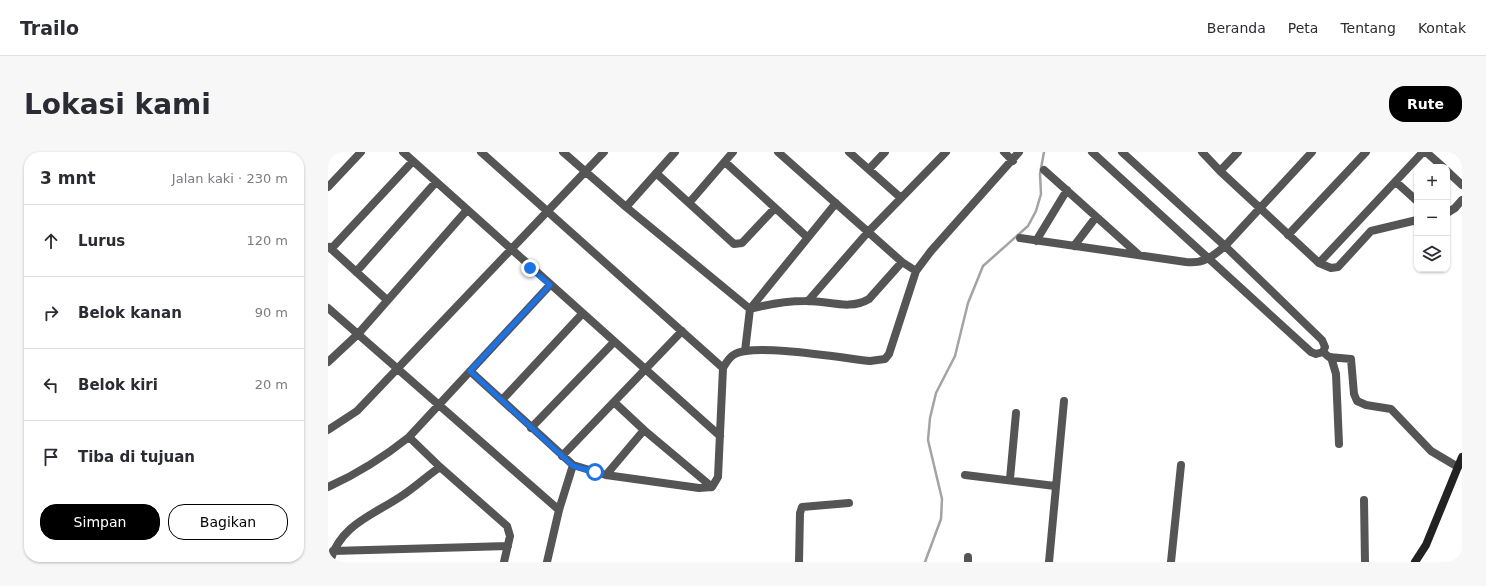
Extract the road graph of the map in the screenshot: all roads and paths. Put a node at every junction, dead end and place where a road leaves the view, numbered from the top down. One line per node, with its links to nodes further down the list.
1 (361, 152): 35 (street)
2 (403, 152): 23 (street)
3 (481, 152): 46 (street)
4 (563, 152): 29 (street)
5 (604, 152): 29 (street)
6 (675, 152): 30 (street)
7 (733, 152): 24 (street)
8 (778, 152): 41 (street)
9 (849, 152): 26 (street)
10 (885, 152): 26 (street)
11 (946, 152): 37 (street)
12 (1004, 152): 22 (street)
13 (1020, 152): 22 (street)
14 (1092, 152): 60 (street)
15 (1122, 152): 56 (street)
16 (1202, 152): 28 (street)
17 (1238, 152): 28 (street)
18 (1312, 152): 44 (street)
19 (1366, 152): 51 (street)
20 (1423, 152): 33 (street)
21 (1426, 152): 25 (street)
22 (1013, 161): 63 (street)
23 (413, 162): 32 (street); 57 (street)
24 (725, 162): 40 (street); 43 (street)
25 (1439, 164)
26 (869, 170): 37 (street)
27 (1044, 170): 36 (street)
28 (1220, 171): 44 (street)
29 (585, 172): 42 (street); 46 (street)
30 (656, 173): 40 (street); 42 (street)
31 (1450, 174): 34 (street)
32 (436, 182): 45 (street); 64 (street)
33 (1396, 182): 38 (street); 62 (street)
34 (1462, 185)
35 (328, 187)
36 (1067, 190): 48 (street); 54 (street)
37 (901, 198): 50 (street)
38 (1416, 200)
39 (1462, 200): 47 (street)
40 (689, 203): 43 (street)
41 (836, 203): 50 (street); 52 (street)
42 (626, 207): 69 (street)
43 (775, 208): 52 (street)
44 (1260, 209): 51 (street); 56 (street)
45 (467, 210): 58 (street); 66 (street)
46 (547, 211): 58 (street); 71 (street)
47 (1450, 211)
48 (1096, 217): 55 (street); 59 (street)
49 (1414, 221): 62 (street)
50 (868, 232): 61 (street); 67 (street)
51 (1288, 235): 62 (street)
52 (807, 237): 69 (street)
53 (1020, 238): 54 (street)
54 (1036, 240): 55 (street)
55 (1074, 246): 59 (street)
56 (1225, 246): 60 (street); 75 (street)
57 (330, 248): 64 (street)
58 (510, 250): 65 (street); 79 (street)
59 (1139, 255): 60 (street)
60 (1210, 259): 75 (street)
61 (902, 262): 63 (street); 67 (street)
62 (1319, 263)
63 (916, 271): 74 (street)
64 (356, 272): 66 (street)
65 (550, 285): 70 (street); 81 (street)
66 (388, 300): 72 (street)
67 (808, 300): 69 (street)
68 (328, 308): 72 (street)
69 (750, 309): 74 (street)
70 (582, 314): 73 (street); 82 (street)
71 (682, 331): 78 (street); 80 (street)
72 (358, 334): 77 (street); 79 (street)
73 (614, 342): 80 (street); 87 (street)
74 (745, 351): 78 (street)
75 (1323, 352): 76 (street)
76 (1332, 357): 92 (street); 97 (street)
77 (328, 362)
78 (723, 368): 90 (street)
79 (397, 369): 85 (street); 88 (street)
80 (645, 370): 84 (street); 90 (street)
81 (470, 371): 82 (street); 85 (street)
82 (502, 400): 87 (street)
83 (1064, 401): 102 (street)
84 (614, 402): 89 (street); 93 (street)
85 (438, 405): 91 (street); 107 (street)
86 (1016, 413): 101 (street)
87 (532, 428): 93 (street)
88 (328, 430)
89 (644, 430): 99 (street); 104 (street)
90 (720, 436): 104 (street)
91 (409, 438): 98 (street); 103 (street)
92 (1339, 444)
93 (562, 456): 96 (street)
94 (1462, 457): 97 (street)
95 (1181, 465): 116 (street)
96 (573, 466): 99 (street); 107 (street)
97 (1458, 466): 110 (street)
98 (440, 467): 108 (street); 109 (street)
99 (606, 474): 104 (street)
100 (965, 475): 101 (street)
101 (1010, 479): 102 (street)
102 (1055, 486): 115 (street)
103 (328, 487)
104 (712, 487)
105 (1364, 500): 117 (street)
106 (849, 503): 114 (street)
107 (559, 510): 113 (street)
108 (508, 546): 109 (street); 112 (street)
109 (333, 551): 111 (street)
110 (1419, 560)
111 (330, 562)
112 (504, 562)
113 (547, 562)
114 (799, 562)
115 (1049, 562)
116 (1171, 562)
117 (1365, 562)

